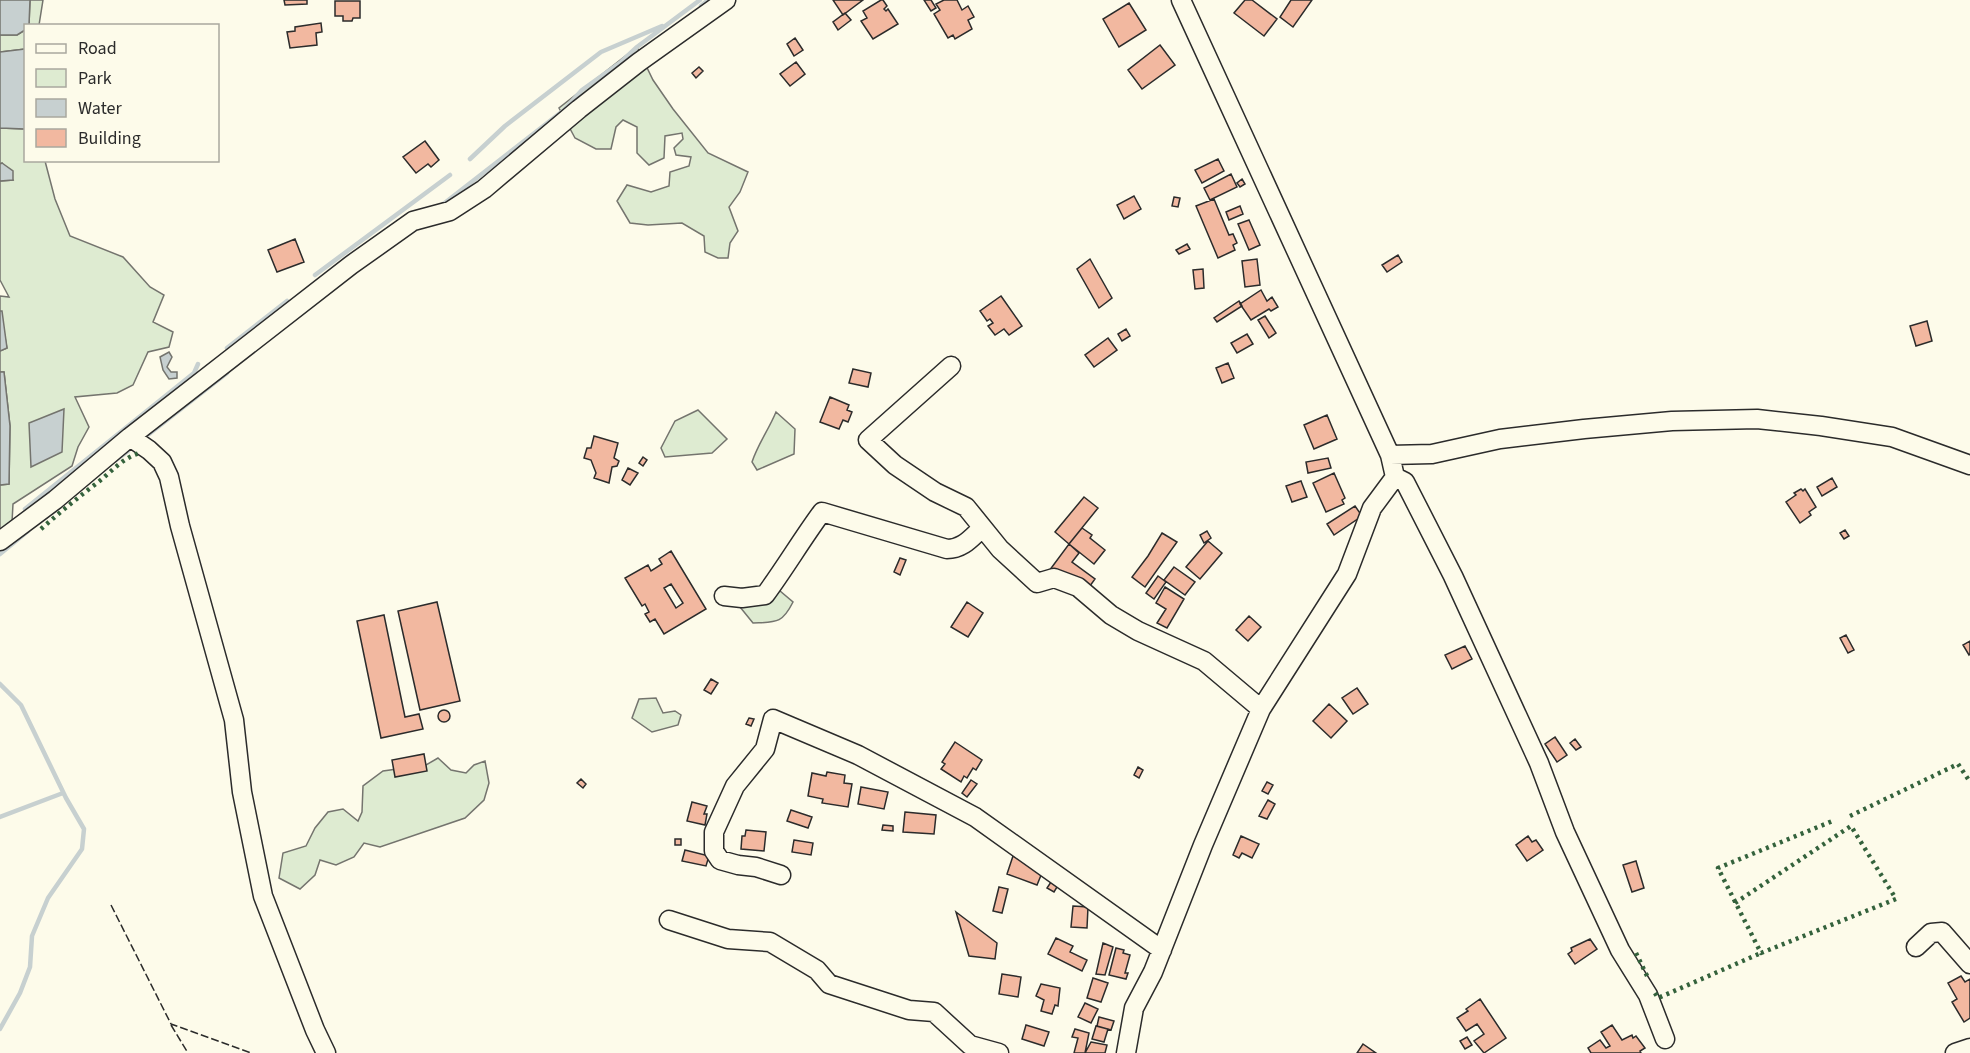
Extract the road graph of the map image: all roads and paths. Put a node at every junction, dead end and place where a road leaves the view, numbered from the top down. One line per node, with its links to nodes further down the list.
1 (726, 0): 4 (street)
2 (1181, 0): 5 (street)
3 (951, 366): 8 (street)
4 (130, 437): 9 (street); 19 (street)
5 (1390, 455): 6 (street); 7 (street)
6 (1970, 465)
7 (1395, 477): 11 (street); 17 (street)
8 (982, 528): 10 (street); 11 (street)
9 (0, 541)
10 (724, 596)
11 (1261, 709): 15 (street)
12 (781, 875): 15 (street)
13 (669, 920): 20 (street)
14 (1916, 947): 16 (street)
15 (1162, 950): 21 (street)
16 (1970, 964)
17 (1665, 1039)
18 (1970, 1048): 22 (street)
19 (326, 1053)
20 (999, 1053)
21 (1126, 1053)
22 (1955, 1053)

